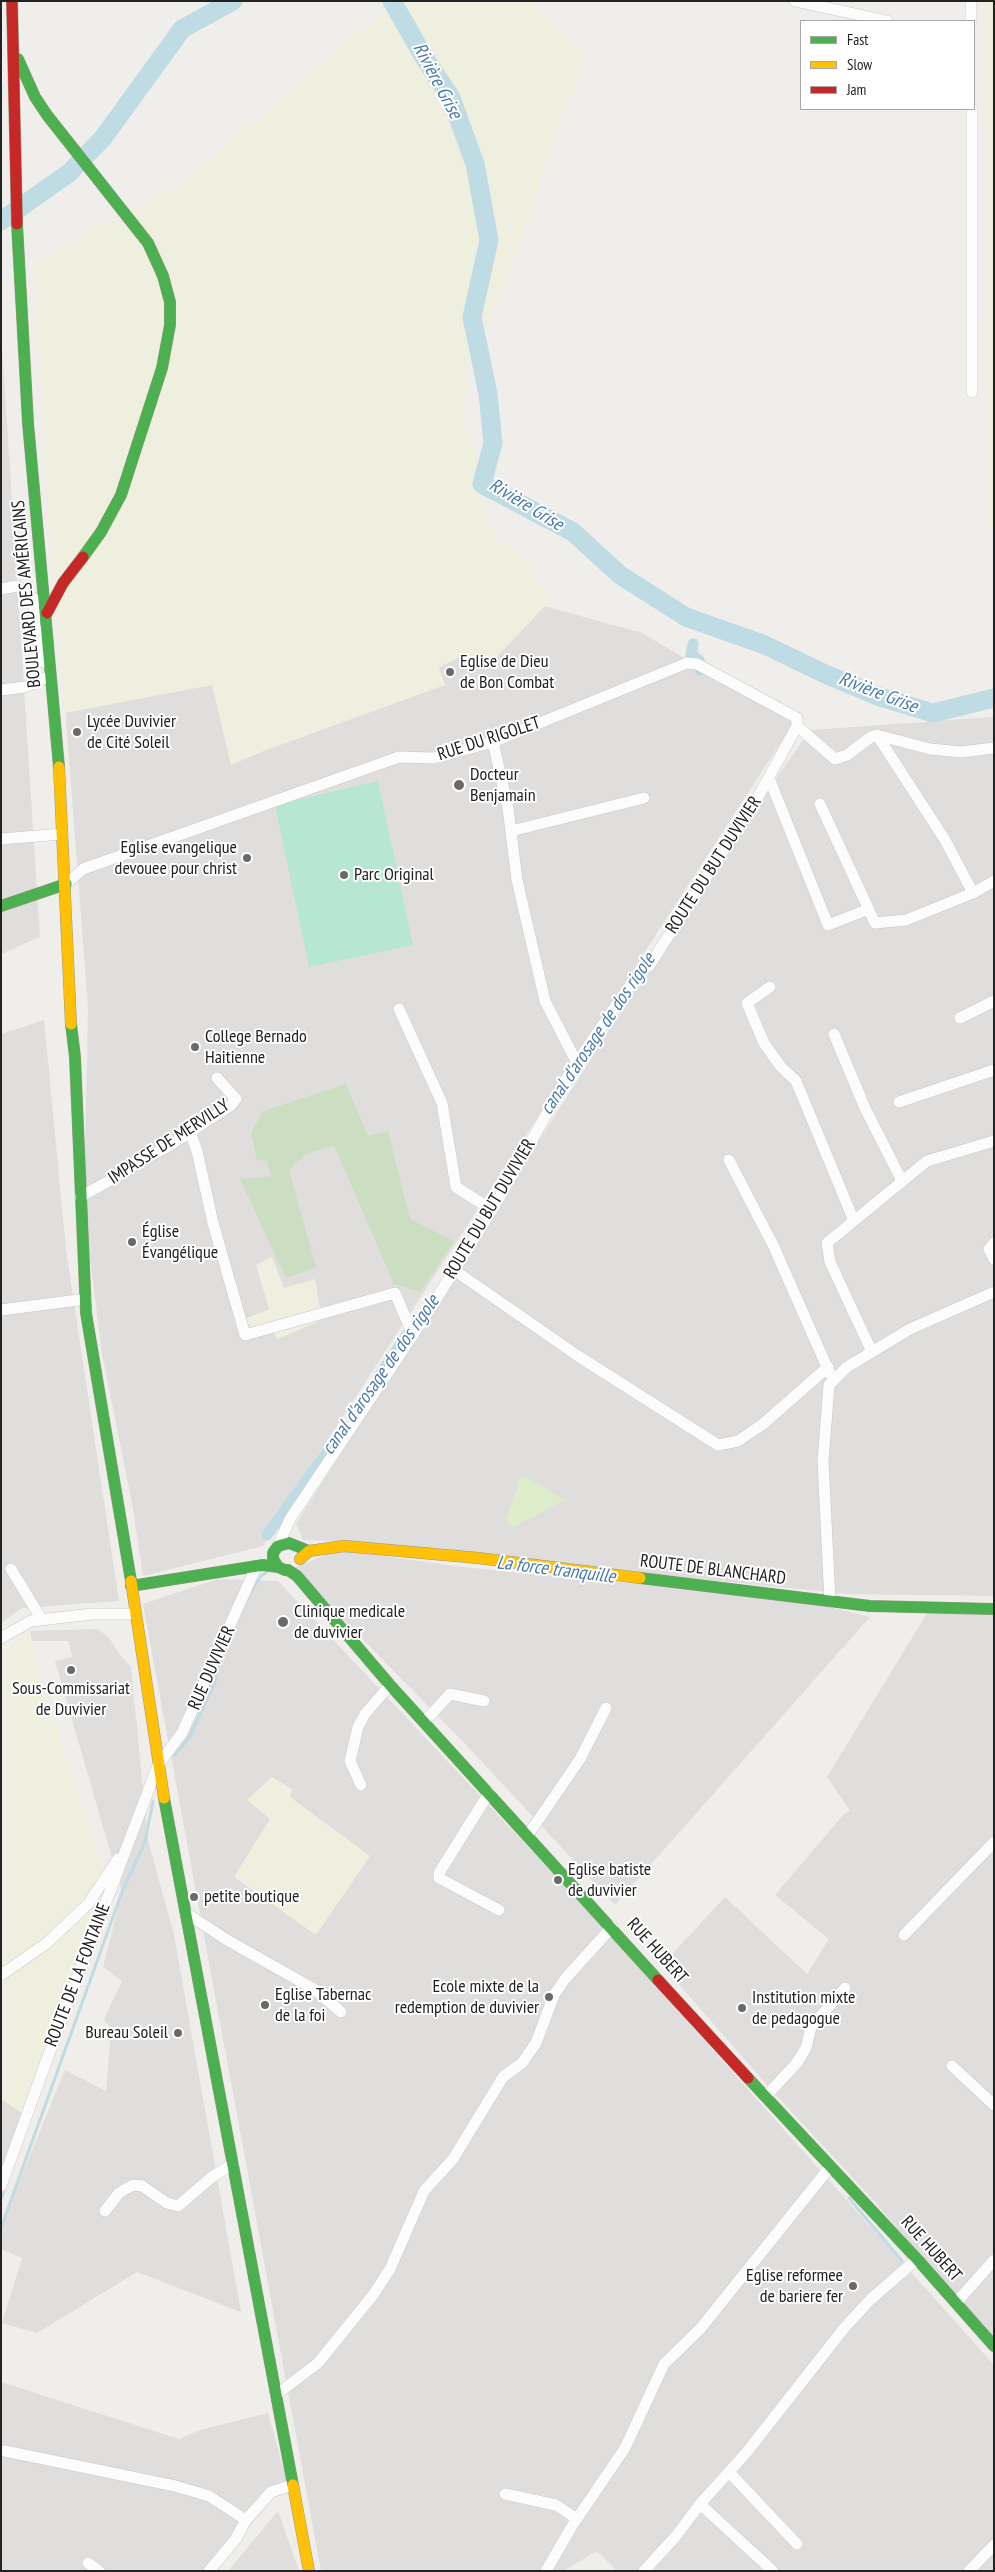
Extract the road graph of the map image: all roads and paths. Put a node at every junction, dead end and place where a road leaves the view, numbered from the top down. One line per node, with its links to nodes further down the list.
1 (12, 1): 6 (main road, BOULEVARD DES AMÉRICAINS)
2 (795, 1): 4 (street)
3 (971, 1): 5 (street)
4 (882, 20)
5 (971, 20)
6 (14, 42): 10 (main road, BOULEVARD DES AMÉRICAINS); 10 (main road)
7 (972, 110): 8 (street)
8 (972, 392)
9 (1, 589): 11 (street)
10 (47, 613): 13 (main road, BOULEVARD DES AMÉRICAINS)
11 (45, 678): 12 (street); 13 (street)
12 (1, 690)
13 (55, 704): 22 (main road, BOULEVARD DES AMÉRICAINS)
14 (795, 720): 15 (street, RUE DU RIGOLET); 16 (street, RUE DU RIGOLET); 18 (street, ROUTE DU BUT DUVIVIER)
15 (877, 735): 17 (street); 26 (street)
16 (493, 742): 21 (street); 25 (street, RUE DU RIGOLET)
17 (994, 748)
18 (769, 778): 28 (street); 34 (street, ROUTE DU BUT DUVIVIER)
19 (644, 798): 21 (street)
20 (820, 804): 28 (street)
21 (511, 831): 34 (street)
22 (62, 834): 23 (street); 25 (main road, BOULEVARD DES AMÉRICAINS)
23 (1, 840)
24 (994, 881): 26 (street)
25 (66, 884): 27 (main road); 42 (main road, BOULEVARD DES AMÉRICAINS)
26 (973, 893): 28 (street)
27 (1, 906)
28 (869, 909)
29 (770, 987): 44 (street)
30 (994, 1001): 32 (street)
31 (399, 1009): 43 (street)
32 (960, 1018)
33 (834, 1034): 41 (street)
34 (577, 1063): 43 (street, ROUTE DU BUT DUVIVIER)
35 (994, 1070): 37 (street)
36 (218, 1078): 38 (street, IMPASSE DE MERVILLY)
37 (899, 1102)
38 (190, 1132): 42 (street, IMPASSE DE MERVILLY); 51 (street)
39 (994, 1141): 41 (street)
40 (730, 1160): 53 (street)
41 (902, 1181): 44 (street)
42 (80, 1197): 49 (main road, BOULEVARD DES AMÉRICAINS)
43 (492, 1210): 47 (street, ROUTE DU BUT DUVIVIER)
44 (854, 1221): 52 (street)
45 (994, 1243): 46 (street)
46 (994, 1259)
47 (454, 1270): 51 (street, ROUTE DU BUT DUVIVIER); 53 (street)
48 (994, 1292): 52 (street)
49 (86, 1300): 50 (street); 60 (main road, BOULEVARD DES AMÉRICAINS)
50 (1, 1310)
51 (413, 1335): 56 (street, ROUTE DU BUT DUVIVIER)
52 (872, 1352): 54 (street)
53 (828, 1367): 54 (street)
54 (833, 1380): 61 (street)
55 (276, 1549): 56 (main road); 57 (main road); 59 (main road)
56 (294, 1549): 59 (main road); 61 (main road, ROUTE DE BLANCHARD)
57 (260, 1566): 59 (main road); 59 (main road); 60 (main road); 70 (street, RUE DUVIVIER)
58 (11, 1569): 64 (street)
59 (292, 1574): 66 (main road, RUE HUBERT)
60 (131, 1586): 63 (main road, BOULEVARD DES AMÉRICAINS)
61 (830, 1601): 62 (main road, ROUTE DE BLANCHARD)
62 (994, 1609)
63 (135, 1614): 64 (street); 70 (main road, BOULEVARD DES AMÉRICAINS)
64 (42, 1620): 65 (street)
65 (1, 1638)
66 (390, 1686): 69 (main road, RUE HUBERT); 71 (street)
67 (484, 1701): 69 (street)
68 (606, 1708): 73 (street)
69 (424, 1722): 72 (main road, RUE HUBERT)
70 (158, 1765): 75 (street, ROUTE DE LA FONTAINE); 77 (main road, BOULEVARD DES AMÉRICAINS)
71 (361, 1784)
72 (489, 1792): 73 (main road, RUE HUBERT); 76 (street)
73 (528, 1835): 78 (main road, RUE HUBERT)
74 (994, 1842): 79 (street)
75 (128, 1846): 80 (street); 88 (street, ROUTE DE LA FONTAINE)
76 (498, 1910)
77 (186, 1913): 82 (street); 86 (main road, BOULEVARD DES AMÉRICAINS)
78 (612, 1927): 84 (main road, RUE HUBERT); 94 (street)
79 (904, 1935)
80 (1, 1975)
81 (844, 1988): 84 (street)
82 (341, 2012)
83 (952, 2066): 85 (street)
84 (766, 2096): 87 (main road, RUE HUBERT)
85 (994, 2104)
86 (233, 2164): 89 (street); 94 (main road, BOULEVARD DES AMÉRICAINS)
87 (830, 2167): 90 (main road, RUE HUBERT); 101 (street)
88 (1, 2186)
89 (106, 2211)
90 (918, 2258): 92 (main road, RUE HUBERT); 96 (street)
91 (994, 2260): 92 (street)
92 (956, 2303): 93 (main road, RUE HUBERT)
93 (993, 2343)
94 (276, 2395): 97 (main road, BOULEVARD DES AMÉRICAINS)
95 (5, 2452): 100 (street)
96 (729, 2472): 99 (street); 102 (street)
97 (292, 2485): 100 (street); 107 (main road, BOULEVARD DES AMÉRICAINS)
98 (505, 2494): 101 (street)
99 (700, 2504): 109 (street); 110 (street)
100 (247, 2518): 106 (street)
101 (577, 2518): 108 (street)
102 (798, 2544)
103 (994, 2545): 111 (street)
104 (88, 2564): 105 (street)
105 (99, 2571)
106 (209, 2571)
107 (309, 2571)
108 (546, 2571)
109 (644, 2571)
110 (773, 2571)
111 (969, 2571)

